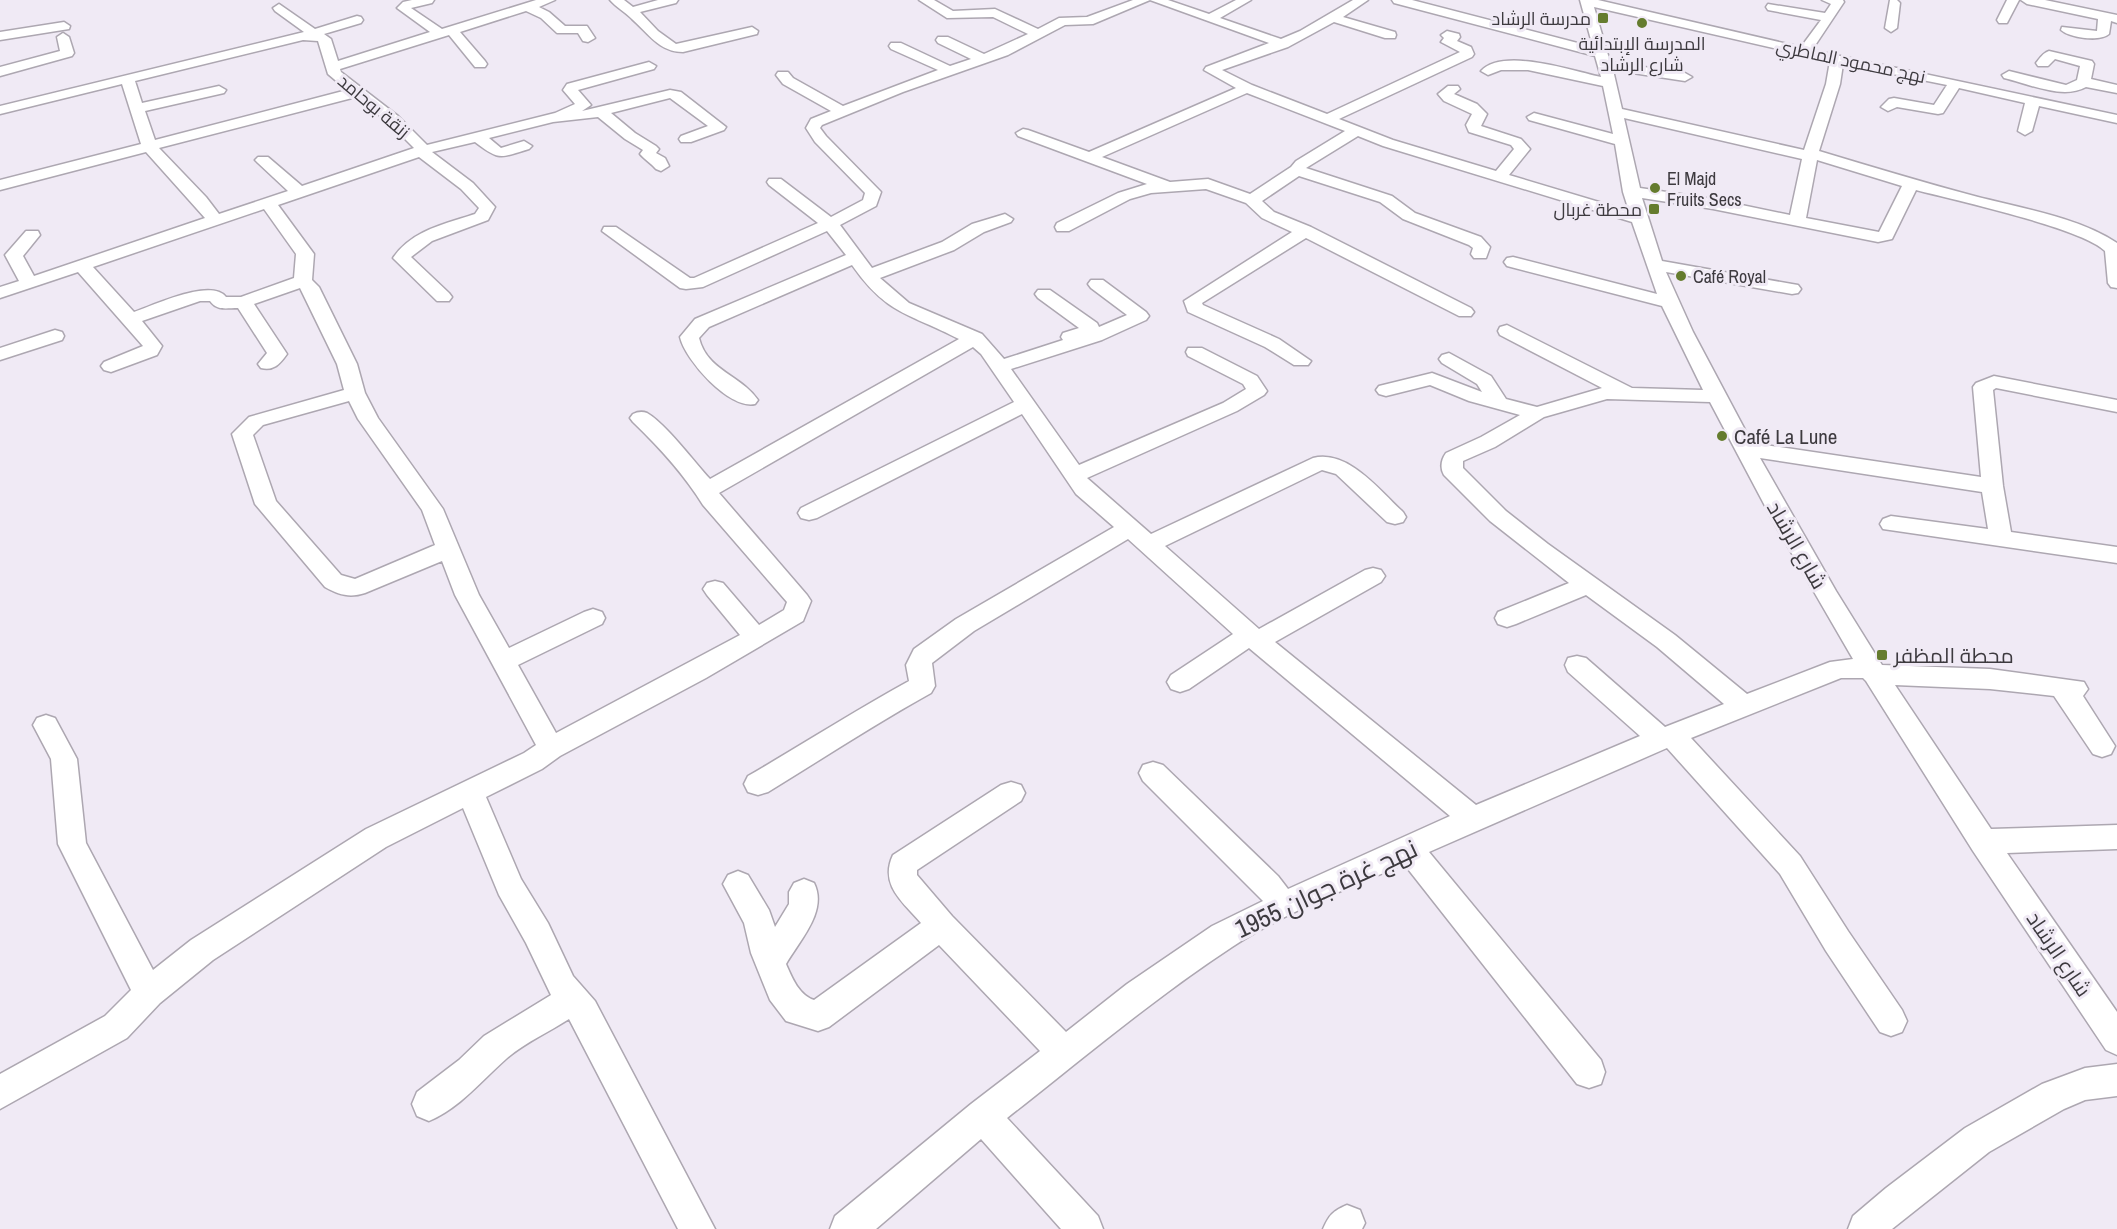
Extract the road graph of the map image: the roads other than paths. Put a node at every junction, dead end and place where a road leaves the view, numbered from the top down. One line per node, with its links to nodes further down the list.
1 (428, 0): 31 (street)
2 (549, 0): 17 (street)
3 (616, 0): 20 (street)
4 (672, 0): 20 (street)
5 (925, 0): 32 (street)
6 (1144, 0): 32 (street)
7 (1156, 0): 24 (street)
8 (1245, 0): 24 (street)
9 (1362, 0): 21 (street)
10 (1398, 0): 49 (street)
11 (1586, 0): 41 (street, نهج محمود الماطري); 49 (street, شارع الرشاد)
12 (1828, 0): 22 (street)
13 (1880, 0): 16 (street)
14 (2013, 0): 26 (street)
15 (2027, 0): 23 (street)
16 (1895, 2): 27 (street)
17 (528, 7): 31 (street); 36 (street)
18 (1772, 7): 22 (street)
19 (279, 8): 30 (street)
20 (631, 11): 29 (street)
21 (1334, 18): 33 (street); 38 (street)
22 (1829, 18): 41 (street)
23 (2111, 18): 28 (street)
24 (1209, 19): 38 (street)
25 (357, 20): 30 (street)
26 (2003, 20)
27 (1891, 28)
28 (2067, 30)
29 (752, 31)
30 (314, 33): 48 (street, زنقة بوحامد); 56 (street)
31 (447, 33): 46 (street); 48 (street)
32 (1037, 33): 42 (street)
33 (1390, 35)
34 (1447, 35): 75 (street)
35 (0, 36): 52 (street)
36 (588, 38)
37 (943, 40): 42 (street)
38 (1283, 44): 59 (street)
39 (1529, 45): 44 (street)
40 (896, 46): 50 (street)
41 (1804, 52): 43 (street, نهج محمود الماطري)
42 (983, 59): 50 (street)
43 (1837, 59): 58 (street, نهج محمود الماطري); 86 (street)
44 (1523, 63): 49 (street); 51 (street)
45 (2043, 63): 57 (street)
46 (480, 64)
47 (649, 66): 74 (street)
48 (332, 67): 63 (street, زنقة بوحامد)
49 (1605, 67): 55 (street); 72 (street, شارع الرشاد)
50 (948, 70): 71 (street)
51 (1488, 71)
52 (0, 72)
53 (783, 75): 71 (street)
54 (2009, 75): 57 (street)
55 (1685, 78)
56 (127, 79): 68 (street); 69 (street)
57 (2084, 82): 61 (street)
58 (1955, 83): 65 (street, نهج محمود الماطري); 67 (street)
59 (1247, 88): 75 (street); 87 (street)
60 (1453, 89): 66 (street)
61 (2117, 89)
62 (219, 90): 68 (street)
63 (358, 92): 83 (street); 85 (street, زنقة بوحامد)
64 (1490, 97): 66 (street)
65 (2033, 100): 76 (street, نهج محمود الماطري); 78 (street)
66 (1475, 107): 91 (street)
67 (1888, 107)
68 (137, 109): 83 (street)
69 (0, 110)
70 (601, 111): 74 (street); 81 (street); 89 (street)
71 (841, 111): 104 (street)
72 (1615, 112): 82 (street, شارع الرشاد); 86 (street)
73 (1534, 117): 82 (street)
74 (553, 118): 80 (street)
75 (1328, 119): 77 (street)
76 (2117, 119)
77 (1356, 130): 90 (street); 91 (street)
78 (2025, 131)
79 (1023, 133): 87 (street)
80 (478, 137): 84 (street); 85 (street)
81 (686, 139)
82 (1622, 141): 97 (street, شارع الرشاد)
83 (149, 146): 94 (street); 102 (street)
84 (524, 146)
85 (424, 150): 96 (street); 122 (street, زنقة بوحامد)
86 (1810, 155): 93 (street); 103 (street)
87 (1089, 157): 95 (street)
88 (263, 160): 96 (street)
89 (662, 166)
90 (1297, 170): 98 (street); 109 (street)
91 (1499, 177): 101 (street)
92 (775, 182): 104 (street)
93 (1911, 184): 103 (street); 116 (street)
94 (0, 185)
95 (1168, 187): 98 (street); 105 (street)
96 (299, 192): 99 (street)
97 (1631, 192): 101 (street, شارع الرشاد); 103 (street)
98 (1252, 200): 107 (street)
99 (268, 203): 102 (street); 115 (street)
100 (1005, 219): 114 (street)
101 (1638, 219): 112 (street, شارع الرشاد)
102 (215, 220): 113 (street)
103 (1797, 221)
104 (830, 224): 106 (street); 110 (street)
105 (1063, 227)
106 (610, 231)
107 (1305, 231): 125 (street); 133 (street)
108 (32, 235): 117 (street)
109 (1480, 254)
110 (856, 257): 114 (street); 141 (street)
111 (1513, 262): 124 (street)
112 (1654, 265): 119 (street); 124 (street, شارع الرشاد)
113 (81, 266): 117 (street); 126 (street)
114 (869, 275): 129 (street)
115 (303, 281): 123 (street); 138 (street)
116 (2117, 283)
117 (29, 284): 120 (street)
118 (1097, 284): 134 (street)
119 (1792, 289)
120 (0, 293)
121 (1044, 294): 134 (street)
122 (443, 297)
123 (243, 302): 126 (street); 135 (street)
124 (1670, 302): 140 (street, شارع الرشاد)
125 (1465, 312)
126 (131, 320): 136 (street)
127 (1507, 331): 139 (street)
128 (55, 336): 131 (street)
129 (975, 338): 134 (street); 150 (street)
130 (1195, 352): 148 (street)
131 (0, 354)
132 (1449, 359): 142 (street)
133 (1301, 361)
134 (998, 363): 143 (street)
135 (268, 364)
136 (111, 366)
137 (1386, 390): 142 (street)
138 (355, 393): 157 (street); 157 (street)
139 (1625, 393): 140 (street); 145 (street)
140 (1717, 396): 147 (street, شارع الرشاد)
141 (748, 400)
142 (1498, 402): 145 (street)
143 (1026, 404): 148 (street); 151 (street)
144 (2117, 406): 149 (street)
145 (1537, 413): 160 (street)
146 (640, 418): 150 (street)
147 (1745, 449): 149 (street); 168 (street, شارع الرشاد)
148 (1075, 475): 154 (street)
149 (1992, 486): 155 (street)
150 (707, 490): 164 (street)
151 (809, 513)
152 (1395, 517): 156 (street)
153 (1891, 524): 155 (street)
154 (1129, 528): 156 (street); 176 (street)
155 (2001, 538): 158 (street)
156 (1149, 544): 165 (street)
157 (447, 549): 166 (street)
158 (2117, 555)
159 (1372, 576): 165 (street)
160 (1587, 585): 163 (street); 170 (street)
161 (715, 589): 164 (street)
162 (593, 618): 166 (street)
163 (1508, 618)
164 (756, 638): 174 (street)
165 (1253, 638): 169 (street); 179 (street)
166 (503, 662): 174 (street)
167 (1577, 665): 172 (street)
168 (1872, 671): 170 (street, نهج غرة جوان 1955); 173 (street, نهج غرة جوان 1955); 181 (street, شارع الرشاد)
169 (1180, 682)
170 (1745, 707): 172 (street, نهج غرة جوان 1955)
171 (46, 725): 188 (street)
172 (1666, 737): 179 (street, نهج غرة جوان 1955); 190 (street)
173 (2102, 746)
174 (551, 748): 177 (street)
175 (1153, 772): 185 (street)
176 (758, 784)
177 (470, 792): 188 (street); 189 (street)
178 (1011, 793): 186 (street)
179 (1473, 819): 182 (street, نهج غرة جوان 1955)
180 (2117, 837): 181 (street)
181 (1983, 842): 191 (street, شارع الرشاد)
182 (1410, 850): 185 (street, نهج غرة جوان 1955); 193 (street)
183 (738, 884): 187 (street)
184 (804, 892): 187 (street)
185 (1283, 905): 192 (street, نهج غرة جوان 1955)
186 (941, 926): 187 (street); 192 (street)
187 (770, 962)
188 (149, 993): 195 (street)
189 (573, 999): 196 (street); 198 (street)
190 (1891, 1021)
191 (2117, 1040)
192 (1064, 1053): 197 (street, نهج غرة جوان 1955)
193 (1589, 1072)
194 (2117, 1080): 201 (street)
195 (0, 1092)
196 (429, 1104)
197 (983, 1116): 199 (street, نهج غرة جوان 1955); 200 (street)
198 (697, 1229)
199 (848, 1229)
200 (1085, 1229)
201 (1866, 1229)

